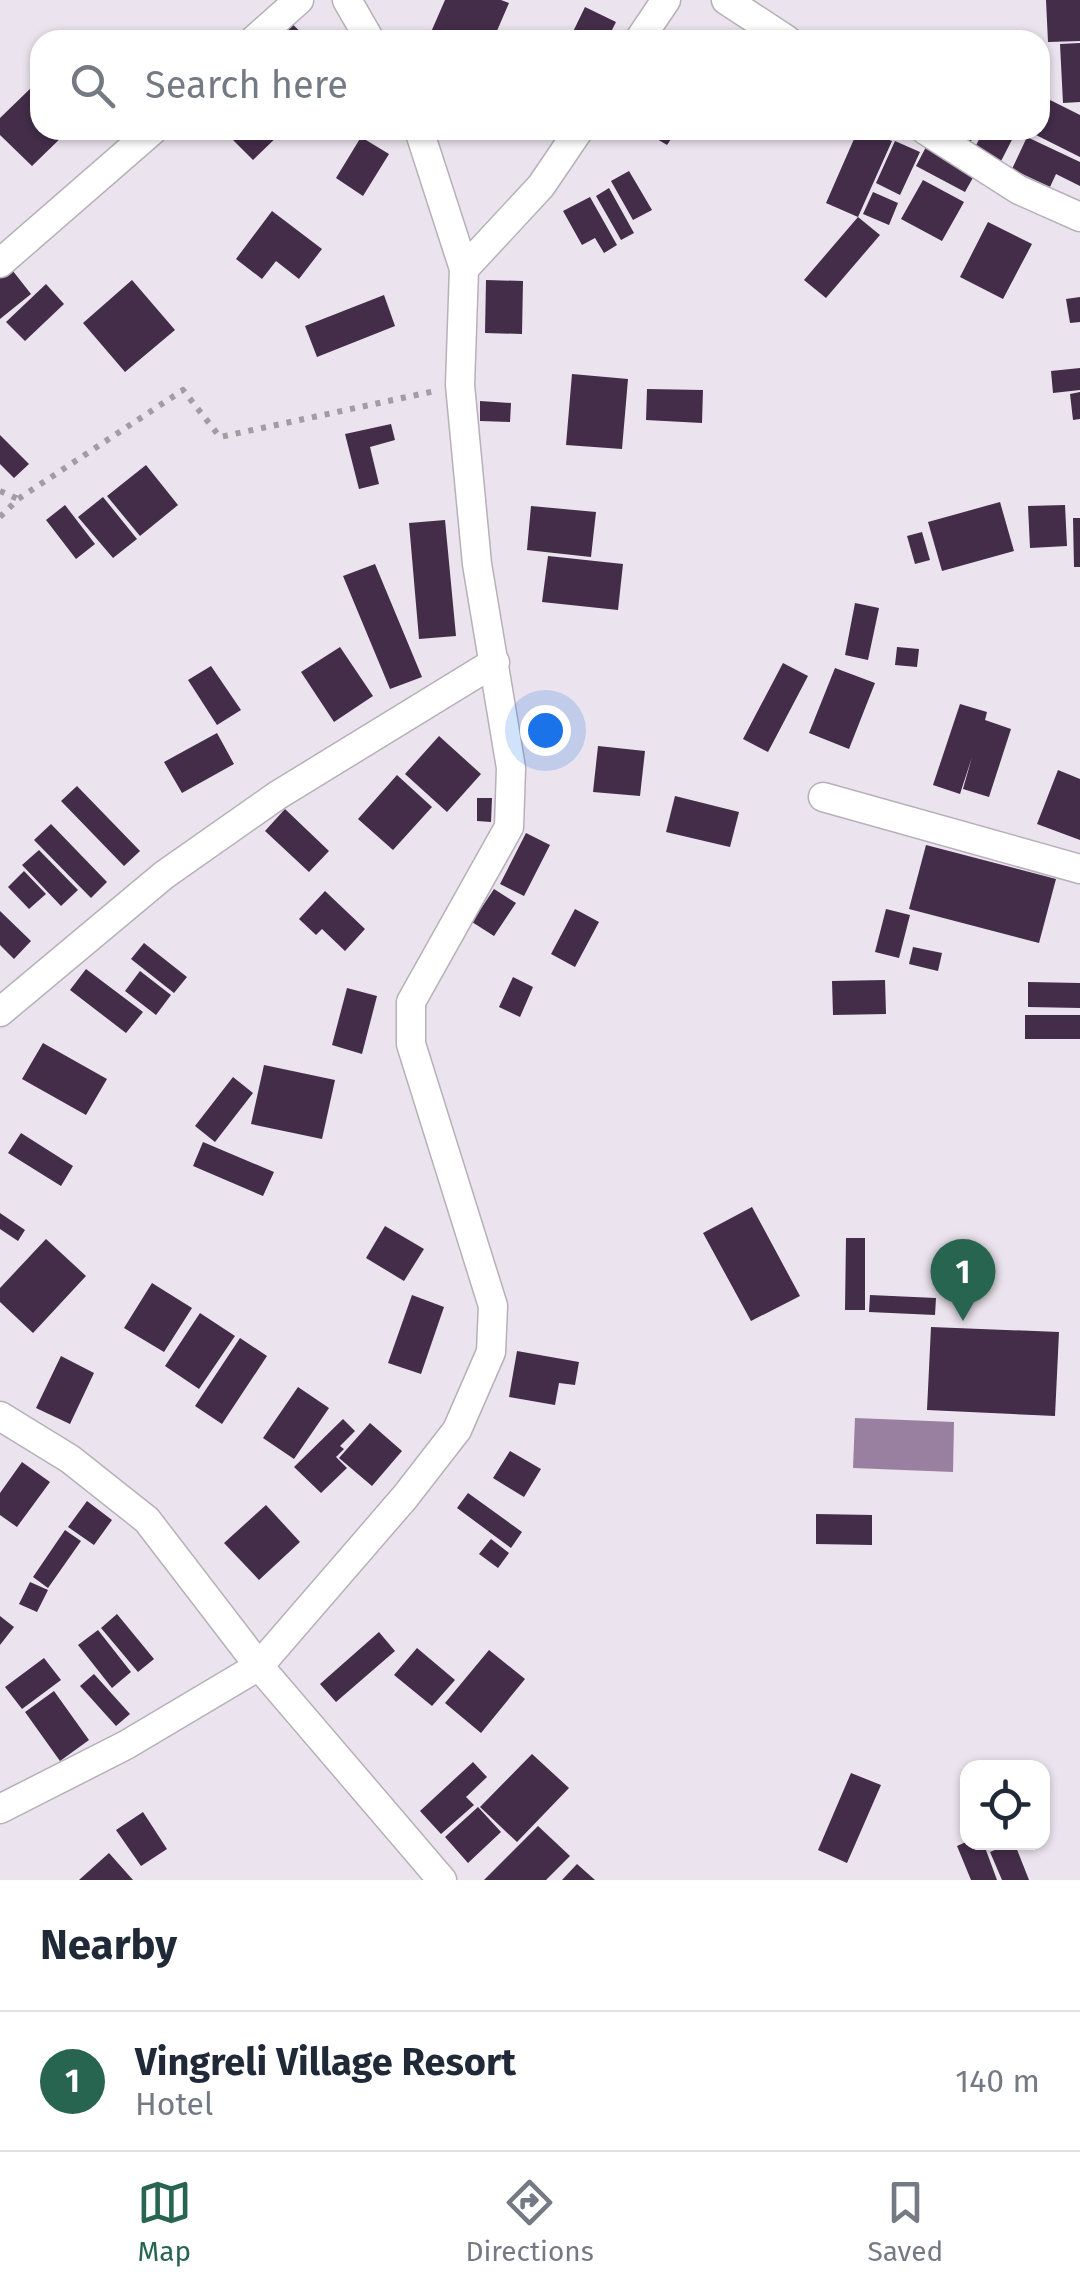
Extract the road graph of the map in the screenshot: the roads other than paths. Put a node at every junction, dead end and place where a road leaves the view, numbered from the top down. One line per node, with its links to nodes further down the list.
1 (299, 0): 5 (street)
2 (347, 0): 6 (street)
3 (666, 0): 7 (street)
4 (726, 0): 8 (street)
5 (265, 30)
6 (364, 30)
7 (646, 30)
8 (772, 30)
9 (142, 140): 14 (street)
10 (422, 140): 15 (street)
11 (571, 140): 15 (street)
12 (941, 140): 13 (street)
13 (1080, 217)
14 (0, 264)
15 (464, 269): 16 (street)
16 (495, 662): 19 (street); 21 (street)
17 (823, 797): 18 (street)
18 (1080, 869)
19 (0, 1012)
20 (0, 1416): 21 (street)
21 (259, 1666): 22 (street); 23 (street)
22 (0, 1809)
23 (442, 1880)

